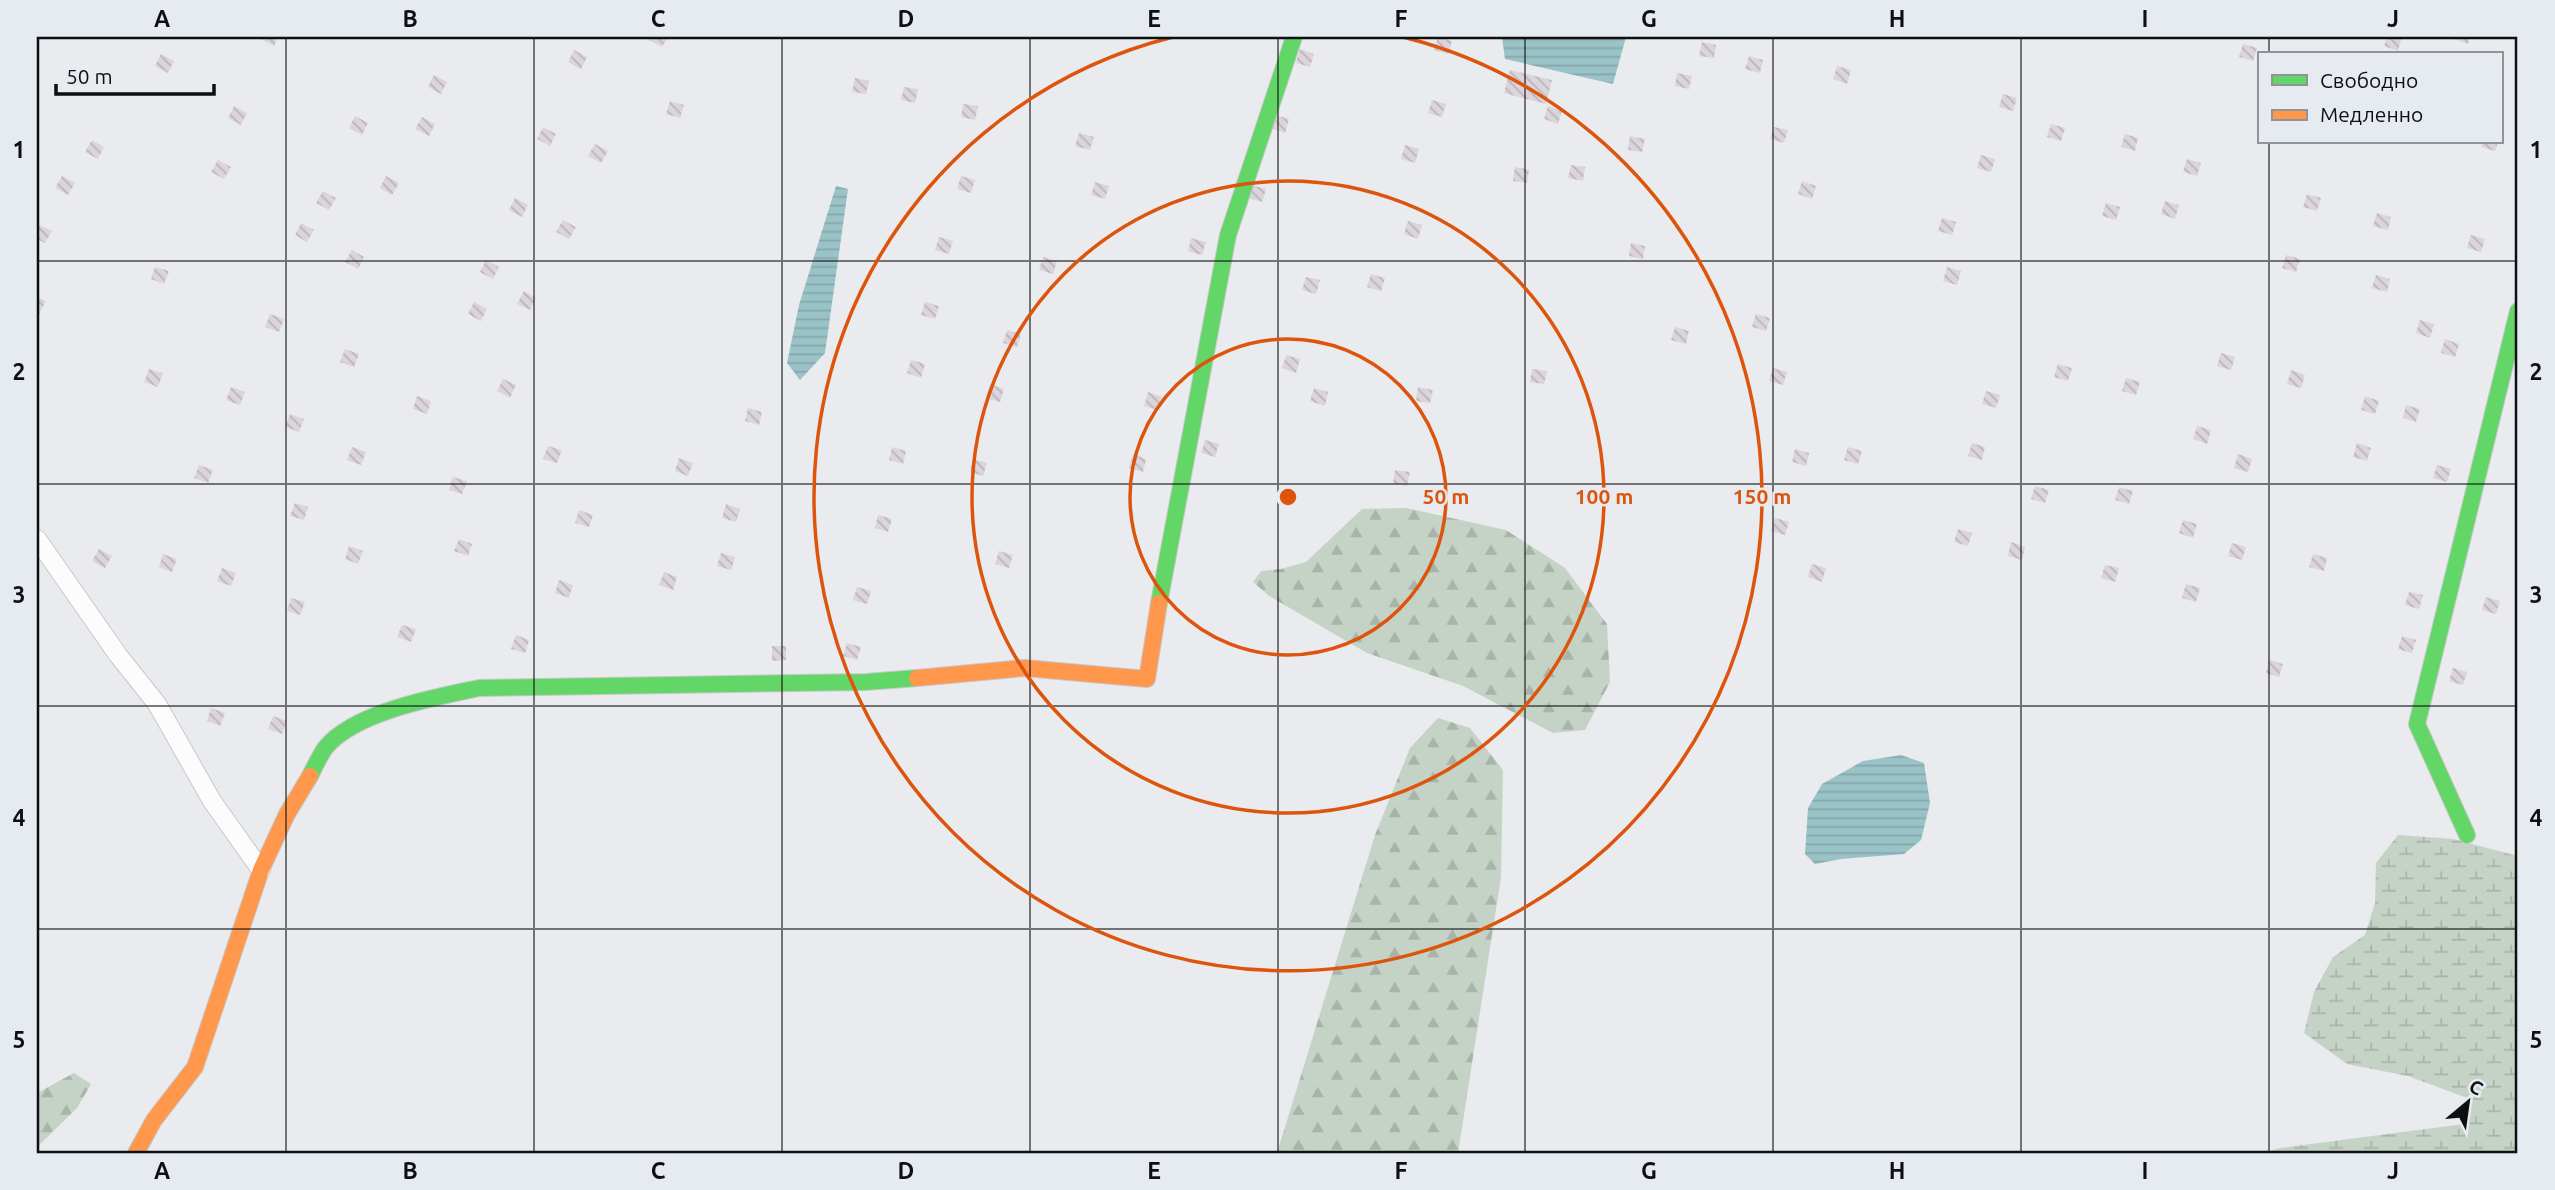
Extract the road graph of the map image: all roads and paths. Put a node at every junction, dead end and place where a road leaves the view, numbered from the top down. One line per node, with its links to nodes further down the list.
1 (1294, 37): 5 (street)
2 (2518, 311): 4 (street)
3 (37, 539): 5 (street)
4 (2467, 835)
5 (261, 870): 6 (street)
6 (136, 1153)

